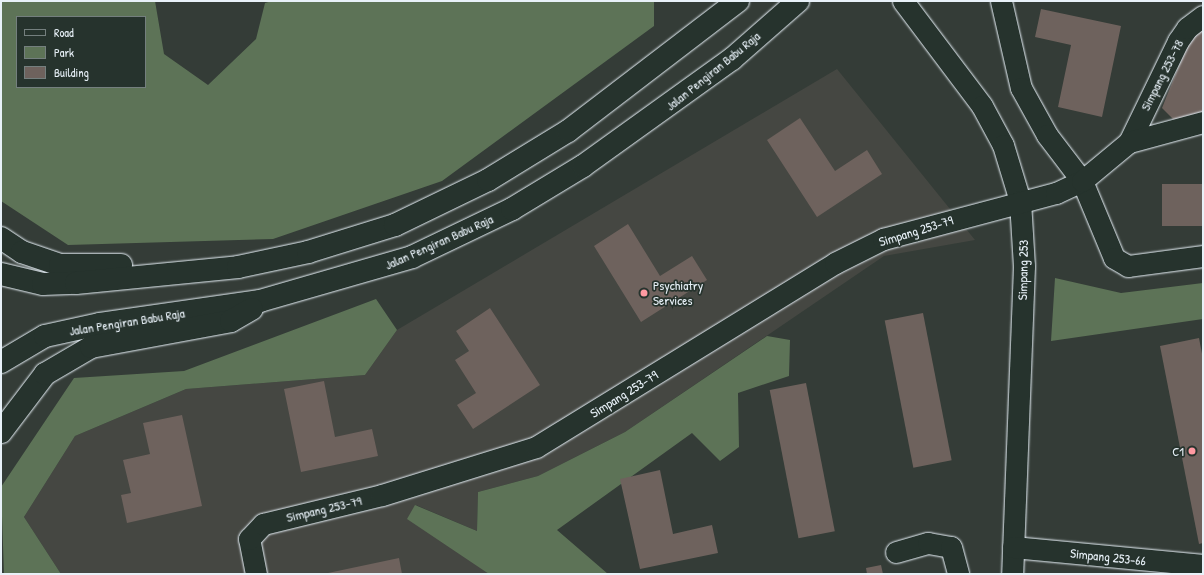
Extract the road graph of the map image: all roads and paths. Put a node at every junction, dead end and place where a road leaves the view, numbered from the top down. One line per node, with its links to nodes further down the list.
1 (738, 1): 12 (main road)
2 (798, 1): 14 (main road, Jalan Pengiran Babu Raja)
3 (903, 1): 9 (street, Simpang 253)
4 (1001, 1): 8 (street)
5 (1203, 16): 7 (street, Simpang 253-78)
6 (1203, 122): 7 (street, Simpang 253-78)
7 (1129, 142): 8 (street, Simpang 253-78)
8 (1082, 181): 9 (street, Simpang 253-78); 11 (street)
9 (1020, 201): 17 (street, Simpang 253); 21 (street, Simpang 253-79)
10 (1, 238): 12 (main road)
11 (1203, 256)
12 (238, 268): 13 (main road)
13 (1, 274)
14 (260, 301): 15 (main road, Jalan Pengiran Babu Raja); 16 (main road)
15 (1, 362)
16 (1, 432)
17 (1013, 547): 20 (street, Simpang 253-66); 23 (street, Simpang 253)
18 (896, 552): 22 (street)
19 (1203, 565): 20 (street, Simpang 253-66)
20 (1146, 567)
21 (256, 574)
22 (958, 574)
23 (1012, 574)

